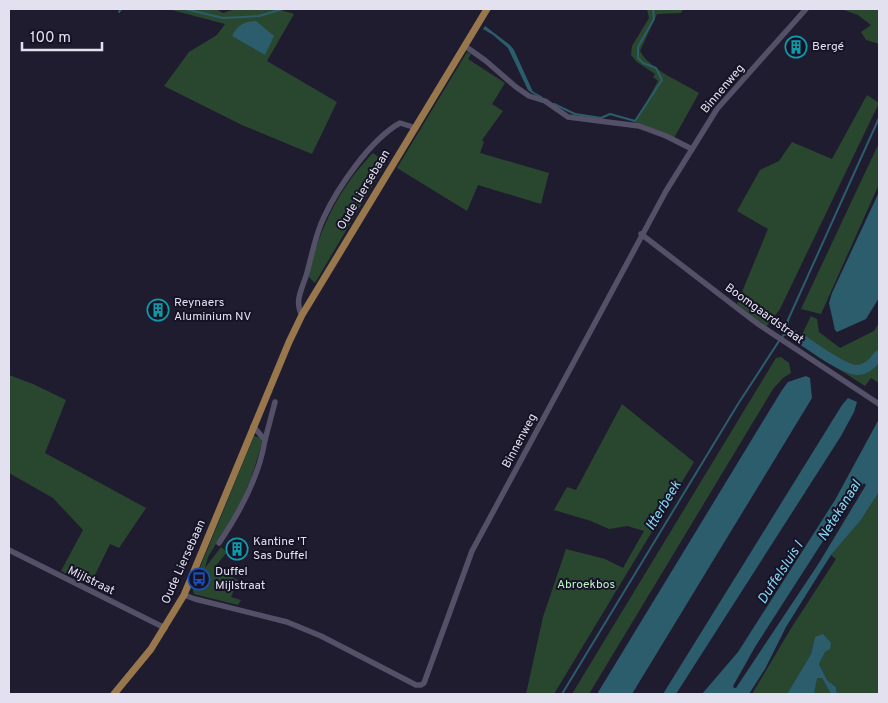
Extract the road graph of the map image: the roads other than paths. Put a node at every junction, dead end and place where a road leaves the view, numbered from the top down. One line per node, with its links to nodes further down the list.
1 (488, 9): 3 (main road, Oude Liersebaan)
2 (806, 9): 5 (street, Binnenweg)
3 (465, 46): 4 (main road, Oude Liersebaan); 5 (street)
4 (416, 128): 7 (main road, Oude Liersebaan); 7 (street, Oude Liersebaan)
5 (692, 149): 6 (street, Binnenweg)
6 (641, 234): 9 (street, Boomgaardstraat); 14 (street, Binnenweg)
7 (302, 315): 10 (main road, Oude Liersebaan)
8 (274, 402): 11 (street, Oude Liersebaan)
9 (879, 404)
10 (253, 426): 11 (street); 14 (main road, Oude Liersebaan)
11 (265, 440): 12 (street, Oude Liersebaan)
12 (219, 543)
13 (9, 550): 15 (street, Mijlstraat)
14 (184, 595): 15 (main road, Oude Liersebaan)
15 (165, 628): 16 (main road, Oude Liersebaan)
16 (114, 694)

